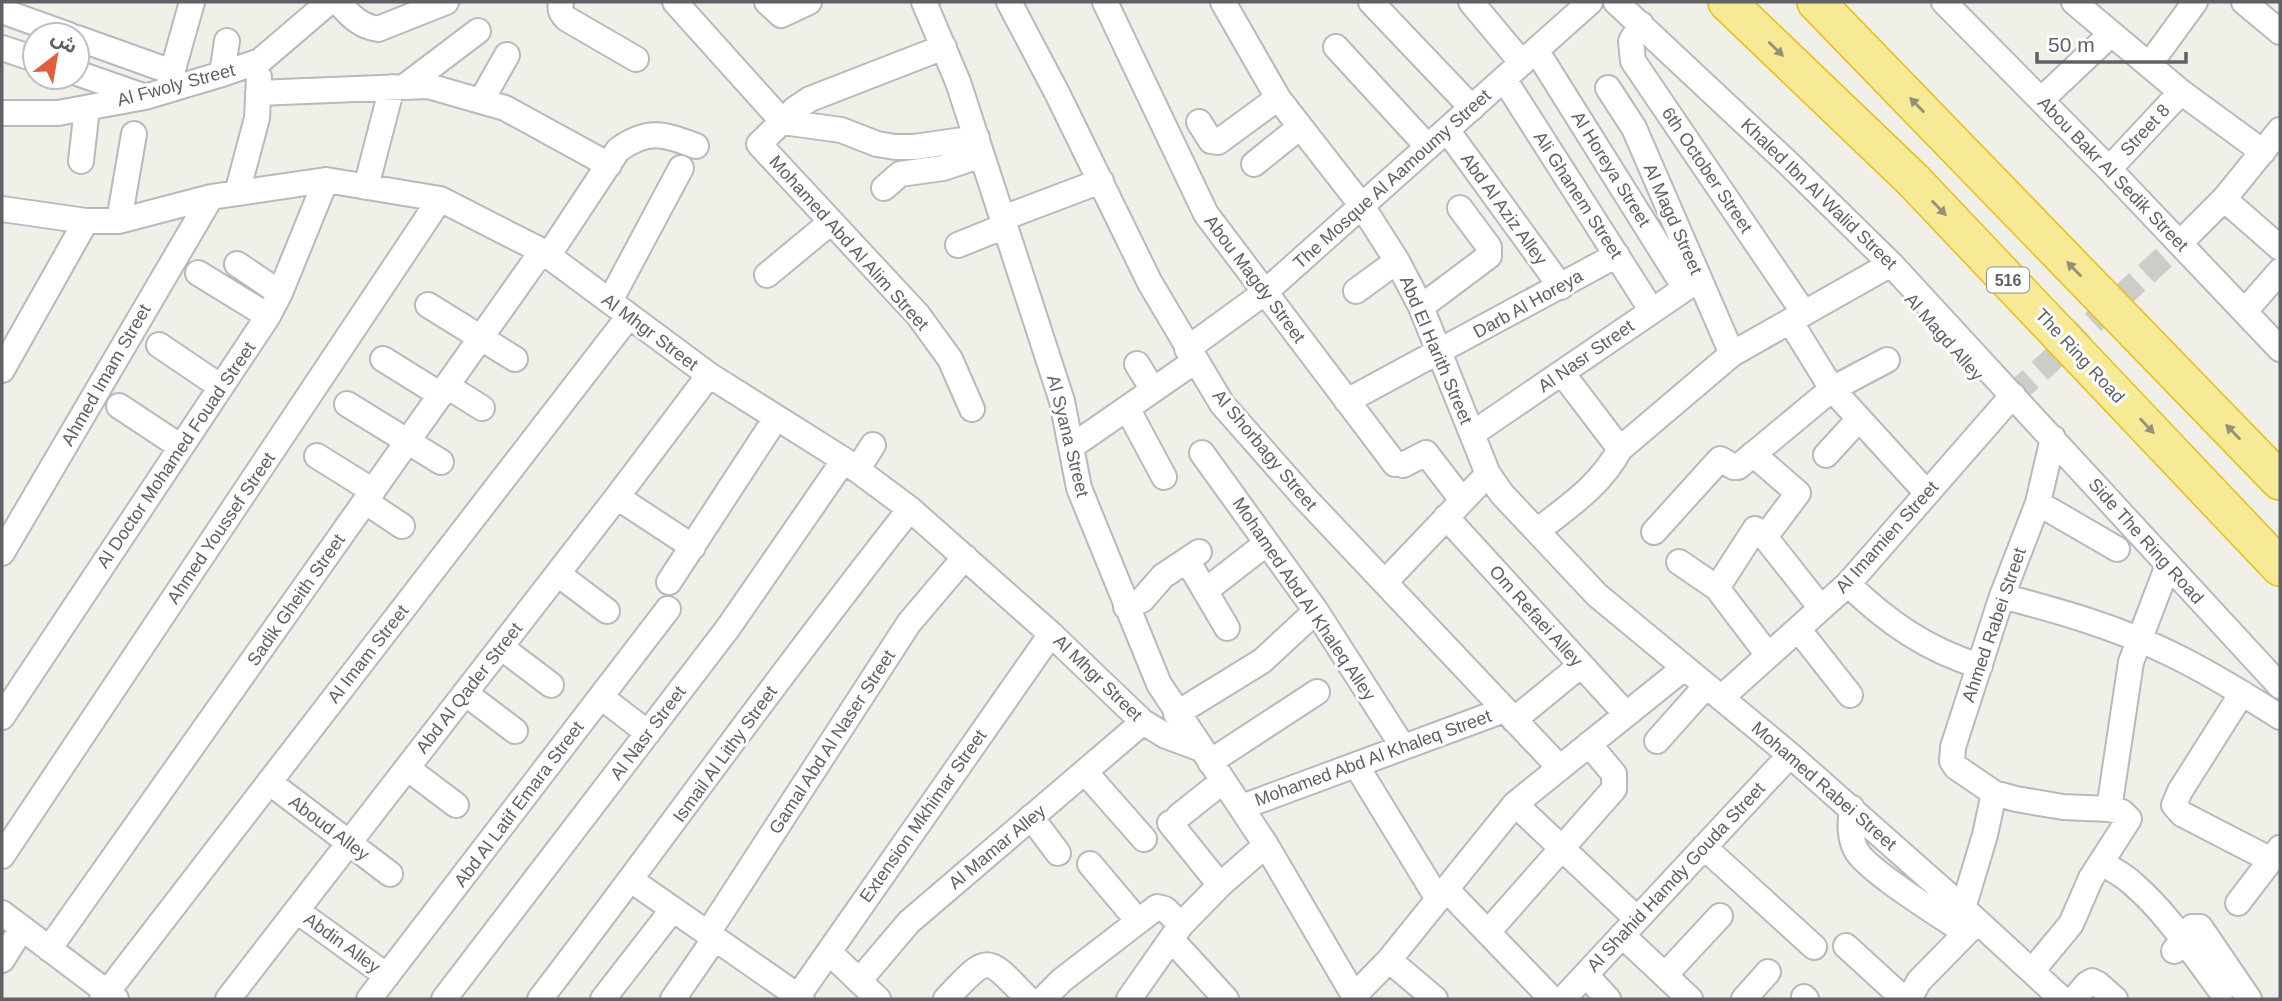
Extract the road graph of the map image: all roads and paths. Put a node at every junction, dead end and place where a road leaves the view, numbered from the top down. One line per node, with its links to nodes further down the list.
1 (192, 2): 42 (street)
2 (329, 2): 37 (street, Al Fwoly Street)
3 (338, 2): 21 (street)
4 (561, 2): 36 (street)
5 (675, 2): 53 (street)
6 (767, 2): 7 (street)
7 (809, 2)
8 (924, 2): 32 (street, Al Syana Street)
9 (1009, 2): 70 (street, Al Shorbagy Street)
10 (1105, 2): 100 (street, Abou Magdy Street)
11 (1223, 2): 47 (street, Abd El Harith Street)
12 (1371, 2): 50 (street)
13 (1471, 2): 38 (street)
14 (1590, 2): 38 (street, The Mosque Al Aamoumy Street)
15 (1616, 2): 25 (street, Khaled Ibn Al Walid Street)
16 (1727, 2): 169 (highway, The Ring Road / 516, one-way to 169)
17 (1816, 2): 151 (highway, one-way to 17)
18 (1944, 2): 48 (street, Abou Bakr Al Sedik Street)
19 (2195, 2): 39 (street)
20 (2244, 2): 27 (street)
21 (441, 3)
22 (2085, 5): 28 (street)
23 (2, 11): 24 (street)
24 (30, 21)
25 (1641, 24): 92 (street, Khaled Ibn Al Walid Street); 108 (street, 6th October Street)
26 (478, 32): 43 (street)
27 (2280, 32)
28 (2111, 34): 39 (street); 48 (street)
29 (227, 41): 40 (street)
30 (91, 46): 42 (street)
31 (2, 47): 34 (street)
32 (944, 47): 53 (street); 60 (street, Al Syana Street)
33 (1336, 47): 61 (street)
34 (21, 54)
35 (508, 55): 49 (street)
36 (636, 59)
37 (260, 61): 40 (street, Al Fwoly Street); 46 (street)
38 (1521, 64): 50 (street, The Mosque Al Aamoumy Street); 71 (street, Al Horeya Street); 89 (street, Ali Ghanem Street)
39 (2149, 65): 45 (street)
40 (222, 74): 42 (street, Al Fwoly Street)
41 (91, 75): 42 (street)
42 (161, 87): 51 (street, Al Fwoly Street)
43 (398, 87): 46 (street); 49 (street); 72 (street)
44 (1608, 88): 68 (street, Al Magd Street)
45 (2181, 92): 62 (street); 67 (street, Street 8)
46 (258, 93): 74 (street)
47 (1278, 98): 54 (street); 55 (street, Abd El Harith Street)
48 (2041, 100): 67 (street, Abou Bakr Al Sedik Street)
49 (481, 101): 65 (street)
50 (1472, 107): 56 (street, The Mosque Al Aamoumy Street)
51 (87, 108): 52 (street, Al Fwoly Street); 63 (street)
52 (2, 113)
53 (783, 122): 60 (street); 83 (street, Mohamed Abd Al Alim Street)
54 (1199, 122)
55 (1300, 127): 64 (street); 78 (street, Abd El Harith Street)
56 (1447, 130): 61 (street, The Mosque Al Aamoumy Street); 97 (street, Abd Al Aziz Alley)
57 (2280, 130): 62 (street)
58 (134, 134): 82 (street)
59 (696, 146): 65 (street, Sadik Gheith Street)
60 (979, 146): 73 (street); 84 (street, Al Syana Street)
61 (1428, 147): 78 (street, The Mosque Al Aamoumy Street)
62 (2263, 152): 76 (street)
63 (81, 161)
64 (1254, 164)
65 (609, 165): 88 (street, Sadik Gheith Street)
66 (681, 168): 101 (street)
67 (2109, 169): 85 (street, Abou Bakr Al Sedik Street)
68 (1652, 170): 71 (street); 96 (street, Al Magd Street)
69 (326, 180): 72 (street, Al Mhgr Street); 74 (street, Al Mhgr Street); 99 (street, Al Doctor Mohamed Fouad Street)
70 (1101, 181): 84 (street); 114 (street, Al Shorbagy Street)
71 (1618, 181): 96 (street, Al Horeya Street)
72 (366, 187): 77 (street, Al Mhgr Street)
73 (884, 188)
74 (237, 193): 75 (street, Al Mhgr Street)
75 (211, 197): 82 (street, Al Mhgr Street); 165 (street, Ahmed Imam Street)
76 (2224, 199): 85 (street); 87 (street)
77 (440, 200): 88 (street, Al Mhgr Street); 230 (street, Ahmed Youssef Street)
78 (1362, 206): 90 (street, Abd El Harith Street); 100 (street, The Mosque Al Aamoumy Street)
79 (1460, 208): 103 (street)
80 (2, 209): 81 (street, Al Mhgr Street)
81 (86, 221): 82 (street, Al Mhgr Street); 119 (street)
82 (119, 221)
83 (831, 222): 95 (street); 132 (street, Mohamed Abd Al Alim Street)
84 (1004, 222): 86 (street); 140 (street, Al Syana Street)
85 (2180, 243): 105 (street, Abou Bakr Al Sedik Street)
86 (958, 245)
87 (2280, 248)
88 (545, 254): 101 (street, Al Mhgr Street); 109 (street, Sadik Gheith Street)
89 (1617, 255): 97 (street, Darb Al Horeya); 104 (street, Ali Ghanem Street)
90 (1397, 261): 98 (street); 103 (street, Abd El Harith Street)
91 (237, 264): 99 (street)
92 (1887, 266): 108 (street); 127 (street, Khaled Ibn Al Walid Street)
93 (2280, 271): 105 (street)
94 (198, 273): 106 (street)
95 (767, 275)
96 (1692, 283): 104 (street, Al Nasr Street); 113 (street, Al Magd Street)
97 (1561, 287): 112 (street, Darb Al Horeya)
98 (1356, 291)
99 (280, 293): 106 (street, Al Doctor Mohamed Fouad Street)
100 (1264, 293): 114 (street, The Mosque Al Aamoumy Street); 126 (street, Abou Magdy Street)
101 (610, 301): 107 (street, Al Mhgr Street)
102 (428, 305): 109 (street)
103 (1421, 307): 112 (street, Abd El Harith Street)
104 (1652, 311): 120 (street, Al Nasr Street)
105 (2245, 311): 111 (street, Abou Bakr Al Sedik Street)
106 (268, 316): 122 (street, Al Doctor Mohamed Fouad Street)
107 (629, 316): 121 (street, Al Mhgr Street); 216 (street, Al Imam Street)
108 (1797, 317): 113 (street); 123 (street, 6th October Street)
109 (482, 338): 116 (street); 125 (street, Sadik Gheith Street)
110 (159, 345): 122 (street)
111 (2279, 345)
112 (1439, 353): 126 (street, Darb Al Horeya); 135 (street, Abd El Harith Street)
113 (1732, 354): 141 (street)
114 (1191, 355): 124 (street, The Mosque Al Aamoumy Street); 172 (street, Al Shorbagy Street)
115 (383, 359): 125 (street)
116 (515, 359)
117 (1887, 360): 123 (street)
118 (1137, 364): 124 (street)
119 (2, 370)
120 (1562, 373): 135 (street, Al Nasr Street); 141 (street)
121 (709, 375): 133 (street, Al Mhgr Street); 154 (street, Abd Al Qader Street)
122 (221, 387): 139 (street, Al Doctor Mohamed Fouad Street)
123 (1832, 389): 134 (street, 6th October Street); 143 (street)
124 (1153, 390): 131 (street, The Mosque Al Aamoumy Street)
125 (444, 391): 130 (street); 137 (street, Sadik Gheith Street)
126 (1348, 401): 147 (street, Abou Magdy Street)
127 (2009, 401): 136 (street, Side The Ring Road); 152 (street, Al Imamien Street)
128 (347, 404): 137 (street)
129 (119, 406): 139 (street)
130 (482, 408)
131 (1127, 408): 140 (street, The Mosque Al Aamoumy Street); 150 (street)
132 (972, 409)
133 (776, 418): 148 (street, Al Mhgr Street); 163 (street)
134 (1859, 419): 144 (street); 152 (street, 6th October Street)
135 (1472, 434): 149 (street, Abd El Harith Street)
136 (2053, 438): 155 (street, Ahmed Rabei Street); 168 (street, Side The Ring Road)
137 (408, 442): 146 (street); 153 (street, Sadik Gheith Street)
138 (873, 445): 148 (street, Al Nasr Street)
139 (181, 447): 202 (street, Al Doctor Mohamed Fouad Street)
140 (1071, 447): 177 (street, Al Syana Street)
141 (1619, 449): 159 (street)
142 (1202, 453): 162 (street, Mohamed Abd Al Khaleq Alley)
143 (1753, 454): 160 (street); 161 (street)
144 (1826, 455)
145 (317, 456): 153 (street)
146 (441, 462)
147 (1399, 464): 157 (street, Om Refaei Alley)
148 (851, 465): 156 (street, Al Mhgr Street); 206 (street, Al Nasr Street)
149 (1488, 474): 157 (street); 159 (street, Abd El Harith Street)
150 (1164, 477)
151 (2280, 481)
152 (1926, 492): 173 (street, Al Imamien Street)
153 (369, 497): 158 (street); 251 (street, Sadik Gheith Street)
154 (617, 497): 163 (street); 170 (street, Abd Al Qader Street)
155 (2038, 503): 164 (street); 176 (street, Ahmed Rabei Street)
156 (911, 509): 166 (street, Al Mhgr Street); 234 (street, Ismail Al Lithy Street)
157 (1454, 509): 172 (street); 188 (street, Om Refaei Alley)
158 (402, 526)
159 (1537, 531): 190 (street, Abd El Harith Street)
160 (1654, 532)
161 (1765, 537): 174 (street); 178 (street)
162 (1267, 543): 175 (street); 181 (street, Mohamed Abd Al Khaleq Alley)
163 (693, 547): 171 (street)
164 (2117, 549)
165 (2, 553)
166 (965, 557): 184 (street, Al Mhgr Street); 248 (street, Gamal Abd Al Naser Street)
167 (1679, 562): 174 (street)
168 (2168, 565): 185 (street); 192 (street, Side The Ring Road)
169 (2280, 567)
170 (558, 574): 180 (street); 186 (street, Abd Al Qader Street)
171 (669, 582)
172 (1385, 583): 201 (street, Al Shorbagy Street)
173 (1847, 584): 178 (street, Al Imamien Street); 189 (street)
174 (1717, 588): 187 (street)
175 (1205, 591): 177 (street); 182 (street)
176 (2002, 596): 185 (street); 189 (street, Ahmed Rabei Street)
177 (1126, 607): 199 (street, Al Syana Street)
178 (1821, 608): 183 (street, Al Imamien Street)
179 (668, 609): 198 (street, Abd Al Latif Emara Street)
180 (607, 611)
181 (1317, 611): 199 (street); 209 (street, Mohamed Abd Al Khaleq Alley)
182 (1227, 628)
183 (1798, 629): 187 (street, Al Imamien Street); 197 (street)
184 (1051, 634): 204 (street, Al Mhgr Street); 252 (street, Extension Mkhimar Street)
185 (2138, 639): 196 (street); 221 (street)
186 (501, 647): 191 (street); 195 (street, Abd Al Qader Street)
187 (1768, 655): 194 (street, Al Imamien Street)
188 (1581, 665): 200 (street, Om Refaei Alley); 201 (street, Mohamed Abd Al Khaleq Street)
189 (1979, 666): 217 (street, Ahmed Rabei Street)
190 (1684, 667): 194 (street, Mohamed Rabei Street); 200 (street)
191 (551, 685)
192 (2280, 686)
193 (1317, 692): 211 (street)
194 (1713, 692): 207 (street, Al Imamien Street); 210 (street, Mohamed Rabei Street)
195 (465, 693): 205 (street); 213 (street, Abd Al Qader Street)
196 (2242, 694): 203 (street); 229 (street)
197 (1850, 695)
198 (601, 697): 206 (street); 260 (street, Abd Al Latif Emara Street)
199 (1177, 714): 211 (street, Al Syana Street)
200 (1626, 714): 208 (street)
201 (1509, 715): 209 (street, Mohamed Abd Al Khaleq Street); 214 (street, Al Shorbagy Street)
202 (2, 716)
203 (2280, 717)
204 (1143, 722): 211 (street, Al Mhgr Street); 215 (street, Al Mamar Alley)
205 (515, 731)
206 (648, 733): 268 (street, Al Nasr Street)
207 (1657, 741)
208 (1589, 744): 214 (street); 227 (street)
209 (1403, 747): 212 (street, Mohamed Abd Al Khaleq Street)
210 (1790, 755): 226 (street, Al Shahid Hamdy Gouda Street); 243 (street, Mohamed Rabei Street)
211 (1212, 764): 220 (street, Al Syana Street); 235 (street)
212 (1356, 765): 220 (street, Mohamed Abd Al Khaleq Street); 236 (street)
213 (407, 768): 219 (street); 224 (street, Abd Al Qader Street)
214 (1560, 768): 218 (street)
215 (1085, 772): 222 (street, Al Mamar Alley); 223 (street)
216 (269, 782): 224 (street, Aboud Alley); 264 (street, Al Imam Street)
217 (1994, 793): 221 (street); 243 (street)
218 (1515, 804): 227 (street); 236 (street)
219 (456, 805)
220 (1242, 807): 225 (street, Al Syana Street)
221 (2109, 809): 231 (street)
222 (1031, 817): 228 (street); 261 (street, Al Mamar Alley)
223 (1144, 839)
224 (349, 843): 233 (street, Aboud Alley); 239 (street, Abd Al Qader Street)
225 (1266, 845): 235 (street); 265 (street, Al Syana Street)
226 (1704, 847): 244 (street, Al Shahid Hamdy Gouda Street); 250 (street)
227 (1562, 849): 244 (street); 247 (street)
228 (1058, 853)
229 (2276, 854): 237 (street)
230 (2, 856)
231 (2101, 863): 253 (street); 256 (street)
232 (1090, 864): 242 (street)
233 (390, 874)
234 (631, 880): 238 (street); 269 (street, Ismail Al Lithy Street)
235 (1220, 885): 246 (street)
236 (1442, 894): 247 (street); 255 (street)
237 (2238, 903)
238 (673, 909): 248 (street); 270 (street)
239 (297, 911): 260 (street, Abdin Alley); 263 (street, Abd Al Qader Street)
240 (2, 913): 245 (street)
241 (1720, 916): 259 (street)
242 (1138, 921): 246 (street); 275 (street)
243 (1969, 921): 256 (street, Mohamed Rabei Street); 284 (street)
244 (1630, 927): 258 (street, Al Shahid Hamdy Gouda Street); 259 (street)
245 (22, 928): 251 (street); 254 (street)
246 (1176, 932): 276 (street); 277 (street)
247 (1488, 932): 279 (street)
248 (711, 936): 266 (street); 271 (street, Gamal Abd Al Naser Street)
249 (1846, 946): 284 (street)
250 (1814, 947)
251 (50, 949): 264 (street)
252 (829, 952): 261 (street); 266 (street, Extension Mkhimar Street)
253 (2177, 953): 262 (street); 262 (street)
254 (2, 960)
255 (1389, 960): 265 (street); 278 (street)
256 (2032, 971): 285 (street, Mohamed Rabei Street)
257 (1768, 972): 283 (street)
258 (1586, 975): 280 (street, Al Shahid Hamdy Gouda Street); 281 (street)
259 (1665, 975): 282 (street)
260 (387, 976): 267 (street, Abd Al Latif Emara Street)
261 (859, 981): 272 (street)
262 (2236, 990)
263 (242, 995)
264 (108, 997)
265 (1355, 997)
266 (799, 998)
267 (369, 999)
268 (444, 999)
269 (540, 999)
270 (603, 999)
271 (673, 999)
272 (878, 999)
273 (946, 999): 274 (street)
274 (1028, 999)
275 (1043, 999)
276 (1129, 999)
277 (1226, 999)
278 (1435, 999)
279 (1552, 999)
280 (1563, 999)
281 (1608, 999)
282 (1690, 999)
283 (1744, 999)
284 (1907, 999)
285 (2062, 999)
286 (2074, 999): 287 (street)
287 (2115, 999)

